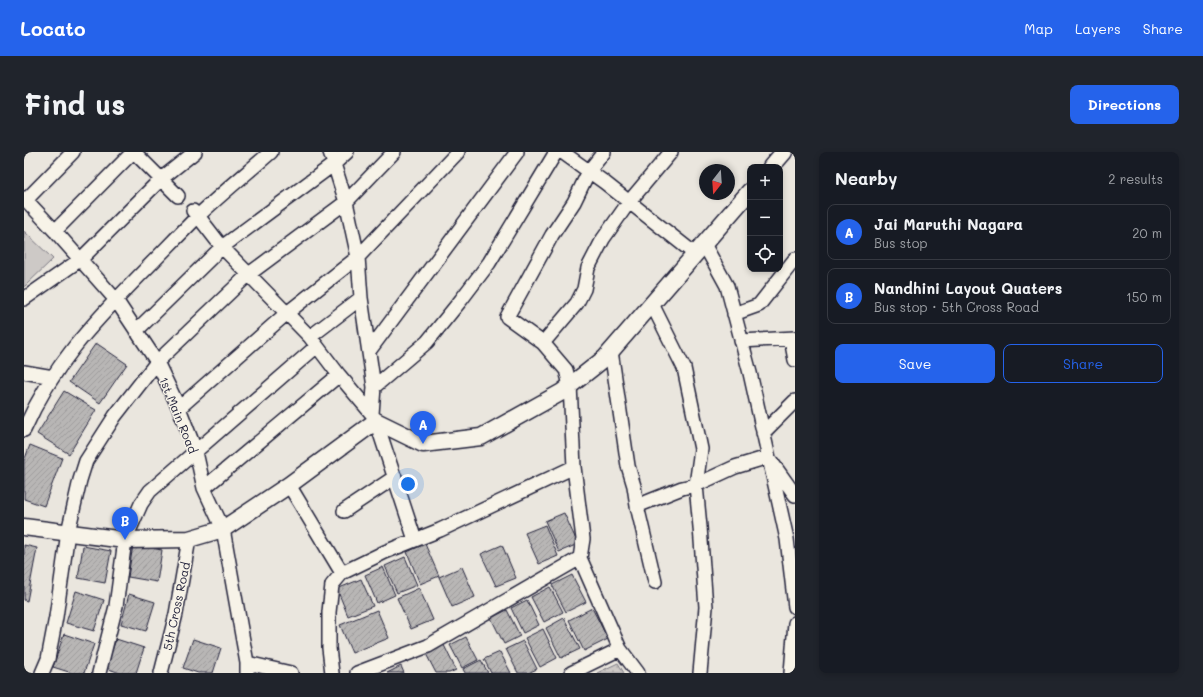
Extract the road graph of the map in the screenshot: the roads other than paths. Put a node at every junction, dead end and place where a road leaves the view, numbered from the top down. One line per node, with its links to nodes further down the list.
1 (73, 152): 20 (street)
2 (134, 152): 17 (street); 24 (street)
3 (195, 152): 17 (street)
4 (271, 152): 23 (street)
5 (347, 152): 14 (street)
6 (394, 152): 21 (street)
7 (458, 152): 27 (street)
8 (517, 152): 42 (street)
9 (556, 152): 50 (street)
10 (562, 152): 16 (street)
11 (604, 152): 16 (street)
12 (671, 152): 22 (street)
13 (784, 152): 15 (street)
14 (332, 158): 21 (street); 25 (street)
15 (774, 164)
16 (589, 171): 22 (street); 41 (street)
17 (161, 179): 19 (street); 28 (street)
18 (747, 194): 26 (street)
19 (178, 196)
20 (25, 199): 24 (street, 1st Main Road)
21 (346, 202): 27 (street); 30 (street)
22 (629, 202): 26 (street); 41 (street)
23 (196, 213): 25 (street); 33 (street)
24 (55, 231): 28 (street, 1st Main Road)
25 (222, 247): 30 (street); 37 (street)
26 (700, 249): 34 (street); 36 (street)
27 (358, 257): 32 (street); 35 (street)
28 (81, 259): 31 (street); 33 (street, 1st Main Road)
29 (795, 259): 36 (street)
30 (249, 274): 35 (street); 45 (street)
31 (24, 298)
32 (361, 298): 40 (street); 42 (street)
33 (116, 300): 37 (street, 1st Main Road); 48 (street)
34 (652, 304): 43 (street); 61 (street)
35 (287, 313): 40 (street); 52 (street)
36 (734, 314): 39 (street)
37 (136, 331): 45 (street, 1st Main Road)
38 (793, 339): 39 (street); 44 (street)
39 (741, 341): 55 (street)
40 (313, 342): 47 (street); 56 (street)
41 (543, 343): 49 (street)
42 (369, 351): 50 (street)
43 (611, 352): 49 (street); 64 (street)
44 (795, 360)
45 (157, 362): 52 (street, 1st Main Road); 68 (street)
46 (24, 372): 48 (street)
47 (339, 375): 53 (street); 62 (street)
48 (53, 377): 54 (street)
49 (570, 385): 53 (street); 58 (street)
50 (374, 387): 53 (street)
51 (795, 401): 55 (street)
52 (179, 408): 56 (street, 1st Main Road)
53 (374, 418): 59 (street); 60 (street)
54 (24, 430)
55 (763, 433): 57 (street)
56 (196, 452): 62 (street, 1st Main Road); 70 (street)
57 (768, 457): 61 (street); 63 (street); 75 (street)
58 (574, 467): 71 (street); 72 (street)
59 (395, 477): 65 (street); 71 (street)
60 (289, 485): 67 (street); 73 (street)
61 (696, 485): 64 (street); 87 (street)
62 (204, 488): 67 (street, 1st Main Road)
63 (795, 495)
64 (637, 506): 74 (street)
65 (344, 511)
66 (24, 527): 68 (street)
67 (223, 529): 69 (street); 78 (street, 1st Main Road)
68 (68, 532): 70 (street); 79 (street)
69 (189, 538): 70 (street); 81 (street, 5th Cross Road)
70 (125, 540): 80 (street)
71 (415, 540): 73 (street)
72 (580, 558): 77 (street); 84 (street)
73 (342, 573): 83 (street)
74 (655, 582)
75 (795, 607)
76 (795, 623): 88 (street)
77 (620, 649): 85 (street); 86 (street)
78 (247, 668): 82 (street)
79 (42, 673)
80 (99, 673)
81 (161, 673)
82 (292, 673)
83 (332, 673)
84 (357, 673)
85 (571, 673)
86 (638, 673)
87 (700, 673)
88 (791, 673)

